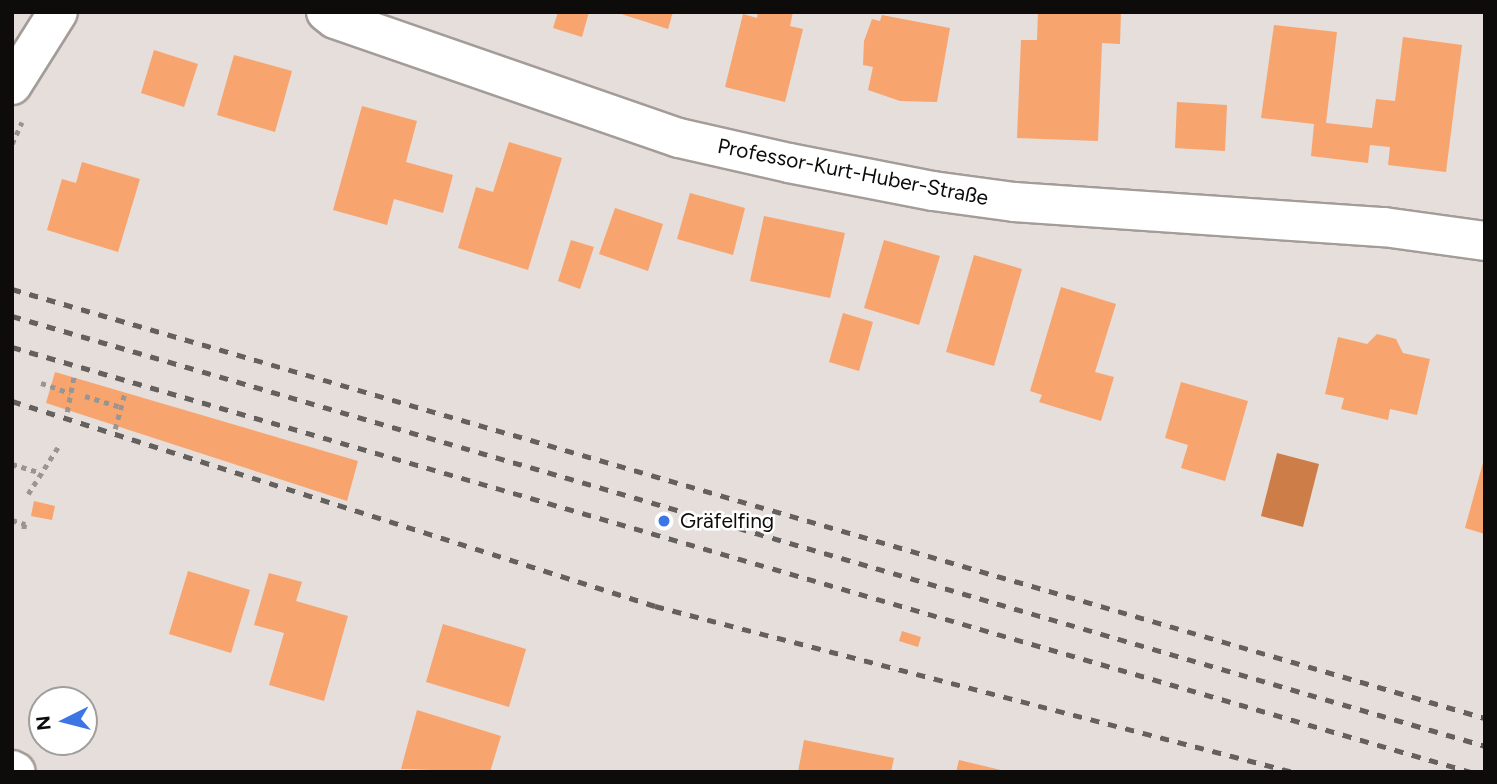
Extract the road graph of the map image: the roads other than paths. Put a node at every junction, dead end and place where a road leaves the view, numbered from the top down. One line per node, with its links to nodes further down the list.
1 (58, 12): 3 (street)
2 (326, 12): 4 (street, Professor-Kurt-Huber-Straße)
3 (12, 85)
4 (1485, 241)

